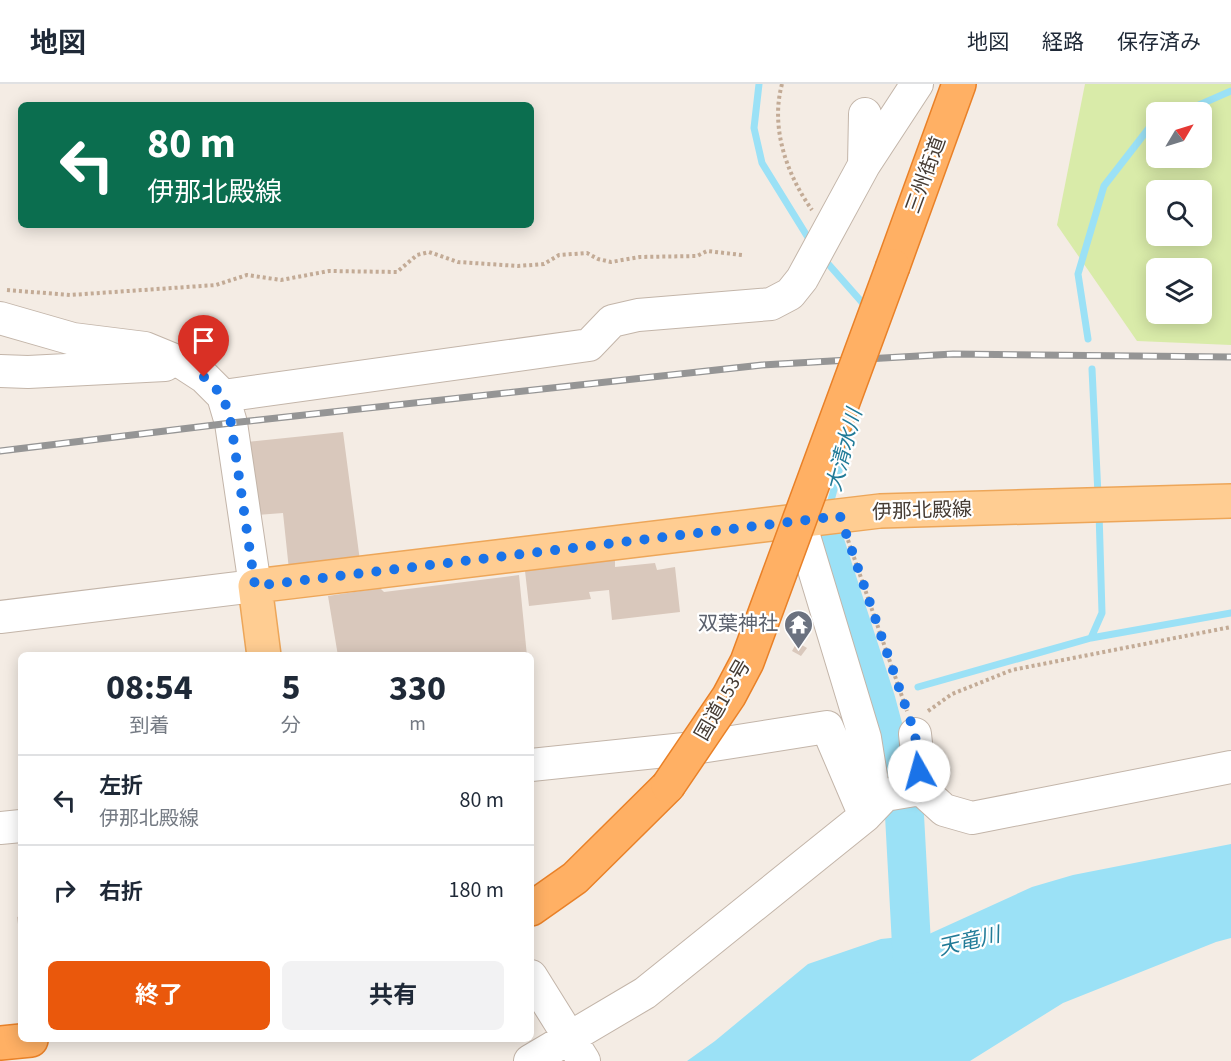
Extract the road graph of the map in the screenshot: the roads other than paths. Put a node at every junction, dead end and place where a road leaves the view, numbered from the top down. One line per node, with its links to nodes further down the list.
1 (916, 84): 4 (street)
2 (959, 84): 5 (highway, 三州街道)
3 (865, 114): 4 (street)
4 (864, 165): 9 (street)
5 (893, 266): 22 (highway, 国道153号, bridge)
6 (0, 318): 7 (street)
7 (184, 364): 8 (street); 9 (street)
8 (0, 371)
9 (223, 396): 12 (street)
10 (1231, 501): 11 (main road, 伊那北殿線)
11 (821, 519): 12 (main road, 伊那北殿線); 19 (street)
12 (255, 586): 13 (street); 14 (main road)
13 (0, 616)
14 (263, 652)
15 (915, 734): 18 (street)
16 (534, 765): 19 (street)
17 (1231, 767): 18 (street)
18 (921, 789): 19 (street)
19 (875, 806): 26 (street)
20 (18, 826): 21 (street)
21 (0, 828)
22 (534, 907)
23 (534, 981): 26 (street)
24 (18, 1041): 25 (highway)
25 (0, 1043)
26 (577, 1050): 27 (street)
27 (530, 1061)

